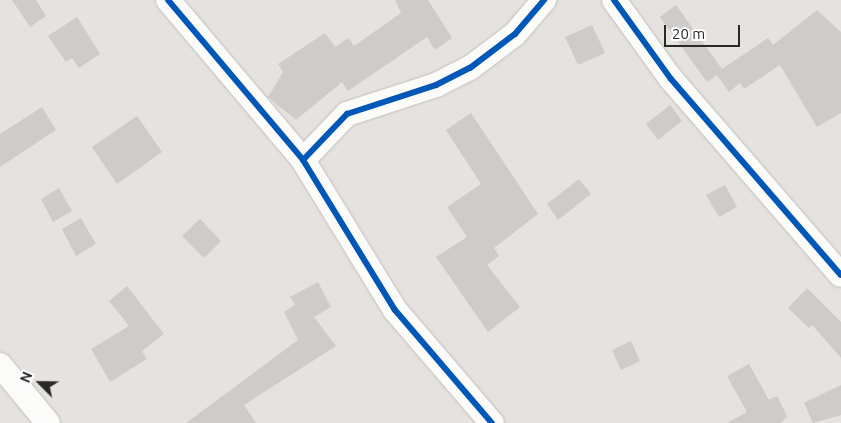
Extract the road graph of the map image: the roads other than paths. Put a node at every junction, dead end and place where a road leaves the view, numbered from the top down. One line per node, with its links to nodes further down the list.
1 (168, 0): 4 (street)
2 (544, 0): 4 (street)
3 (614, 0): 5 (street)
4 (302, 160): 8 (street)
5 (841, 275)
6 (0, 365): 7 (street)
7 (48, 423)
8 (492, 423)

